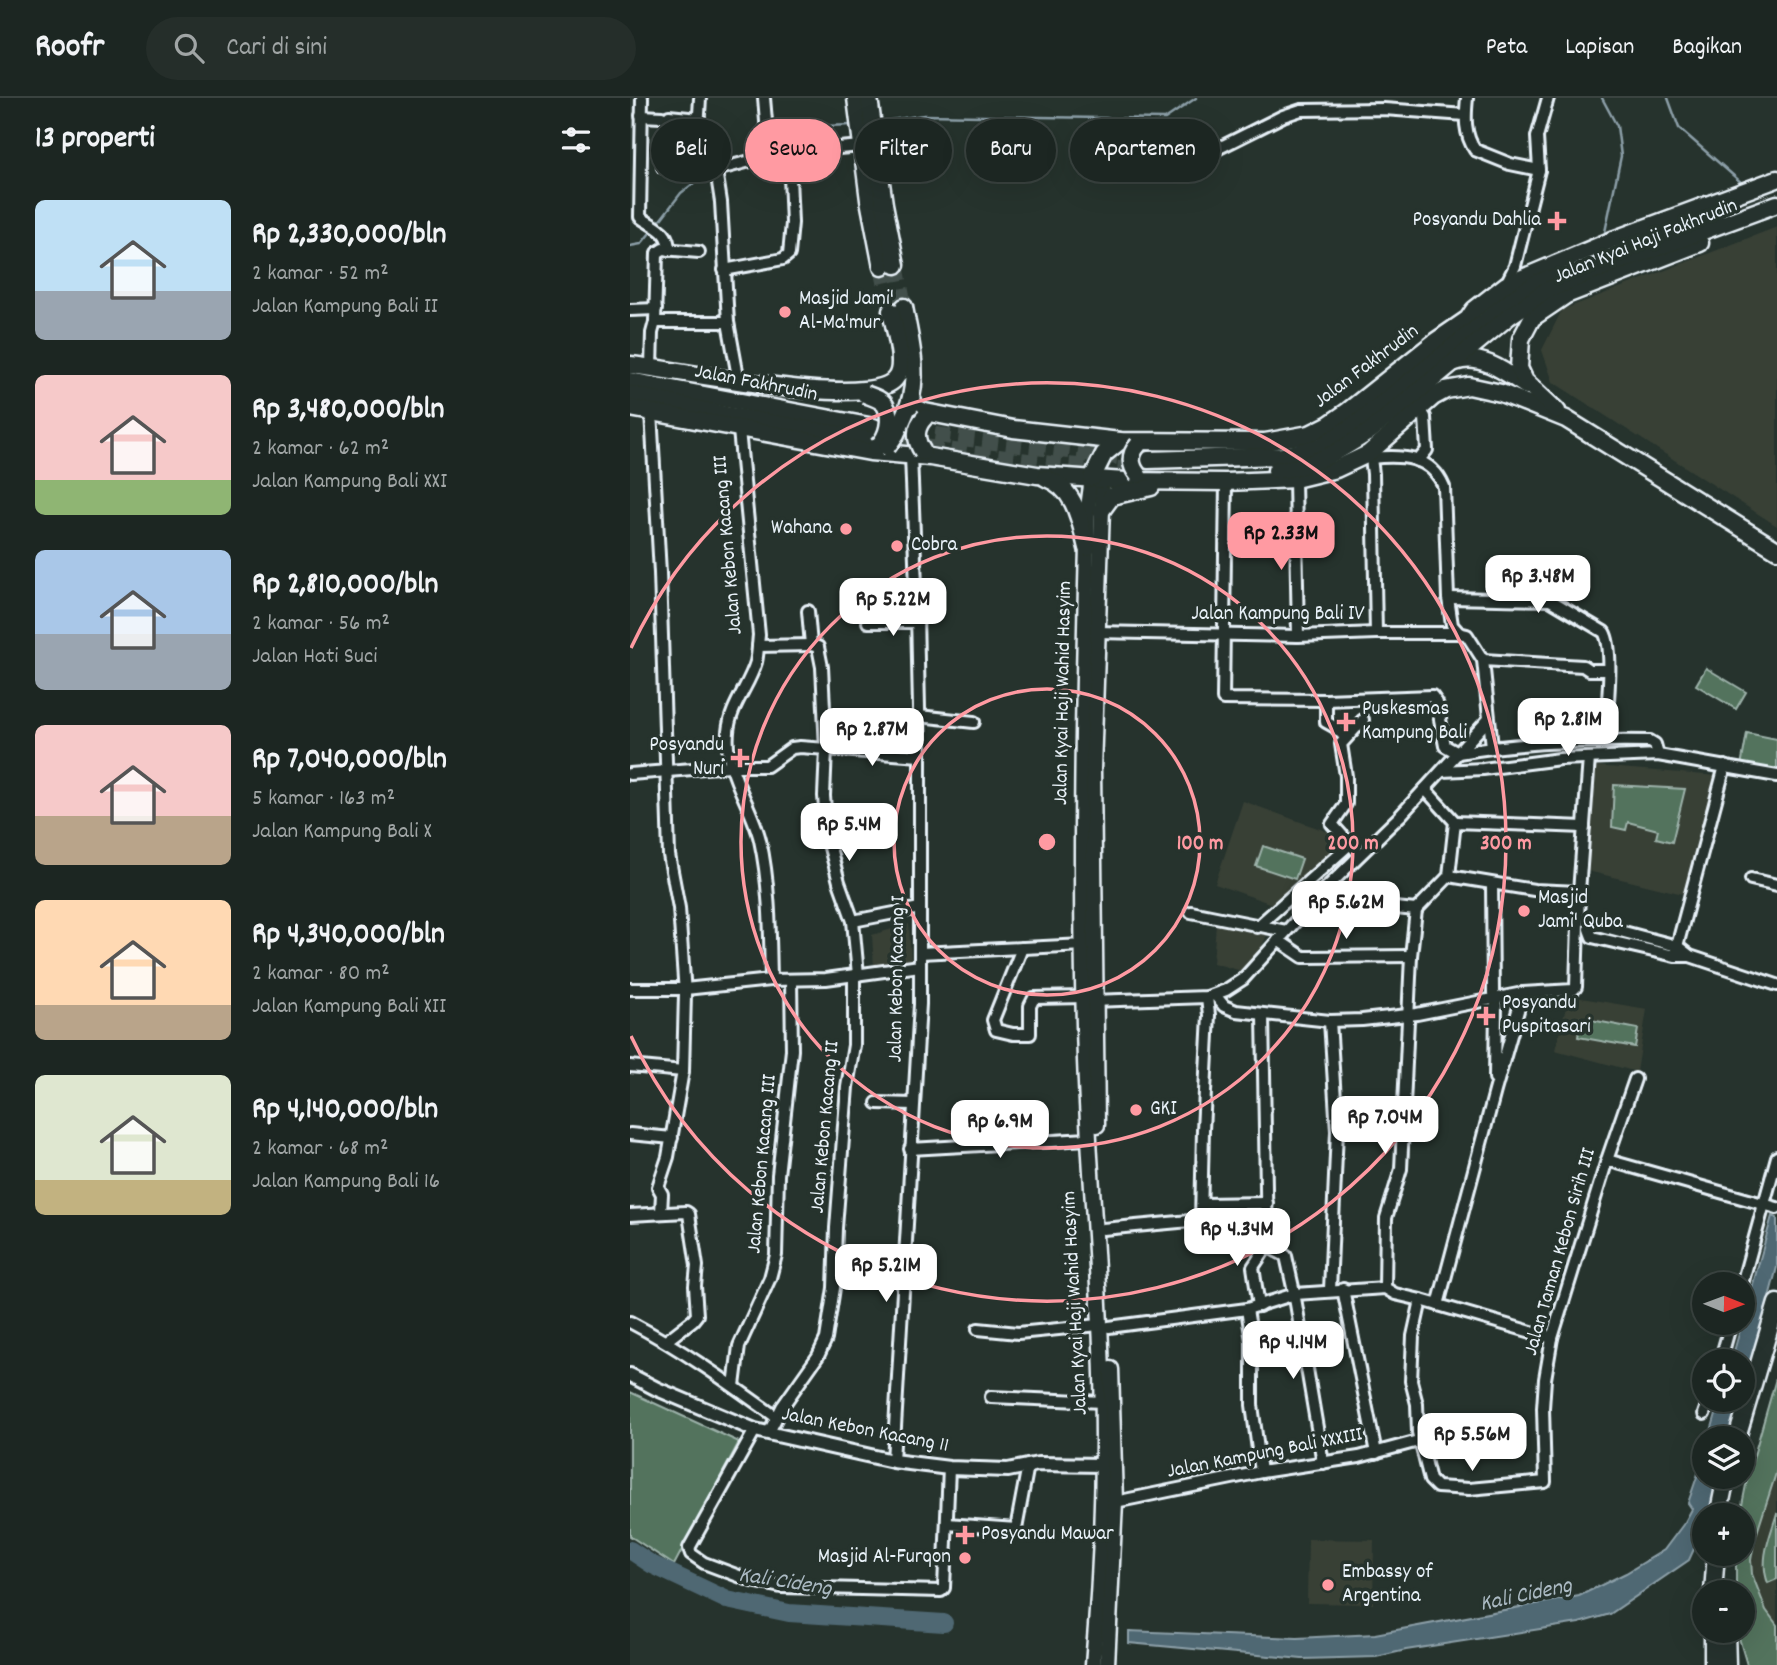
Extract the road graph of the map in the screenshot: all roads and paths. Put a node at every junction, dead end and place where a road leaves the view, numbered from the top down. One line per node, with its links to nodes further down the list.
1 (642, 98): 7 (street)
2 (700, 98): 8 (street)
3 (764, 98): 9 (street)
4 (1468, 98): 6 (street)
5 (1548, 98): 12 (street)
6 (1465, 115): 10 (street); 12 (street)
7 (642, 116): 8 (street); 20 (street)
8 (699, 119)
9 (766, 119)
10 (1220, 148)
11 (745, 160): 23 (street)
12 (1539, 170): 25 (street)
13 (1777, 179): 25 (main road, Jalan Fakhrudin)
14 (790, 182): 23 (street)
15 (873, 182): 22 (main road)
16 (1777, 191): 19 (main road, Jalan Fakhrudin)
17 (1777, 204): 19 (main road, Jalan Fakhrudin)
18 (1777, 213): 39 (main road, Jalan Kyai Haji Fakhrudin)
19 (1686, 231): 24 (main road, Jalan Fakhrudin); 31 (main road, Jalan Fakhrudin)
20 (669, 250): 21 (street); 26 (street)
21 (699, 252)
22 (889, 266)
23 (724, 270): 30 (street)
24 (1538, 282): 28 (main road); 53 (main road, Jalan Fakhrudin)
25 (1506, 285): 28 (main road, Jalan Fakhrudin)
26 (656, 309): 27 (street); 29 (street)
27 (630, 310)
28 (1468, 319): 48 (main road, Jalan Fakhrudin)
29 (656, 322): 30 (street); 33 (street)
30 (728, 322): 35 (street)
31 (1452, 363): 39 (main road); 53 (main road, Jalan Fakhrudin)
32 (630, 365): 33 (main road)
33 (651, 367): 35 (main road)
34 (630, 381): 49 (main road, Jalan Fakhrudin)
35 (739, 382): 37 (main road)
36 (1458, 386): 42 (main road, Jalan Fakhrudin); 45 (main road, Jalan Kyai Haji Fakhrudin)
37 (860, 393): 40 (main road); 49 (main road, bridge)
38 (630, 394): 49 (main road, Jalan Fakhrudin)
39 (1540, 396): 45 (main road, Jalan Kyai Haji Fakhrudin)
40 (909, 404): 44 (main road, Jalan Fakhrudin); 49 (main road, bridge)
41 (630, 408): 43 (main road)
42 (1419, 408): 51 (main road, Jalan Fakhrudin); 52 (street)
43 (651, 412): 46 (main road); 91 (street)
44 (927, 415): 47 (main road, Jalan Fakhrudin); 50 (main road, bridge)
45 (1566, 419): 61 (main road, Jalan Kyai Haji Fakhrudin)
46 (739, 430): 49 (main road); 72 (street, Jalan Kebon Kacang III)
47 (1120, 441): 48 (main road, Jalan Fakhrudin); 55 (main road)
48 (1141, 442): 53 (main road, bridge)
49 (877, 444): 50 (main road, Jalan Fakhrudin)
50 (920, 455): 54 (main road, Jalan Fakhrudin); 65 (street, Jalan Kebon Kacang I)
51 (1370, 456): 52 (street); 56 (main road, Jalan Fakhrudin); 67 (street)
52 (1418, 461): 62 (street)
53 (1144, 472): 55 (main road, Jalan Fakhrudin); 57 (main road, Jalan Fakhrudin)
54 (1037, 475): 55 (main road, Jalan Fakhrudin); 60 (main road)
55 (1098, 479): 59 (main road, Jalan Kyai Haji Wahid Hasyim); 60 (main road, Jalan Kyai Haji Wahid Hasyim)
56 (1295, 479): 58 (main road, Jalan Fakhrudin); 70 (street)
57 (1169, 480): 58 (main road, Jalan Fakhrudin); 59 (main road)
58 (1226, 482): 69 (street)
59 (1101, 511): 66 (main road, Jalan Kyai Haji Wahid Hasyim)
60 (1087, 548): 110 (main road, Jalan Kyai Haji Wahid Hasyim)
61 (1777, 550)
62 (1448, 598): 68 (street); 74 (street)
63 (808, 611): 71 (street, Jalan Kebon Kacang II)
64 (868, 622): 65 (street)
65 (918, 622): 76 (street, Jalan Kebon Kacang I)
66 (1096, 632): 69 (street, Jalan Kampung Bali IV); 125 (main road, Jalan Kyai Haji Wahid Hasyim)
67 (1376, 633): 68 (street, Jalan Kampung Bali IV); 70 (street, Jalan Kampung Bali IV)
68 (1459, 633): 73 (street)
69 (1223, 636): 70 (street, Jalan Kampung Bali IV); 75 (street)
70 (1298, 636)
71 (811, 645): 72 (street); 83 (street, Jalan Kebon Kacang II)
72 (758, 646): 88 (street, Jalan Kebon Kacang III)
73 (1483, 660): 74 (street); 78 (street)
74 (1609, 670): 81 (street)
75 (1326, 700): 80 (street); 84 (street)
76 (919, 716): 79 (street); 86 (street, Jalan Kebon Kacang I)
77 (1363, 720): 80 (street)
78 (1489, 720): 82 (street); 84 (street)
79 (974, 722)
80 (1345, 737): 97 (street)
81 (1605, 741): 82 (street); 85 (street)
82 (1492, 747): 84 (street)
83 (826, 749): 86 (street); 88 (street); 107 (street, Jalan Kebon Kacang II)
84 (1458, 752): 90 (street)
85 (1658, 755): 87 (street); 89 (street)
86 (920, 756): 104 (street, Jalan Kebon Kacang I)
87 (1589, 758): 90 (street); 96 (street)
88 (730, 766): 91 (street); 117 (street, Jalan Kebon Kacang III)
89 (1725, 766): 93 (street); 112 (street)
90 (1442, 771): 94 (street)
91 (668, 772): 92 (street); 121 (street)
92 (630, 775)
93 (1777, 776)
94 (1425, 789): 95 (street); 97 (street)
95 (1455, 822): 96 (street); 98 (street)
96 (1584, 827): 103 (street)
97 (1355, 849): 102 (street); 108 (street)
98 (1449, 876): 100 (street); 105 (street)
99 (1751, 879): 101 (street)
100 (1492, 884): 103 (street); 124 (street)
101 (1777, 885)
102 (1324, 890): 105 (street); 109 (street)
103 (1579, 892): 122 (street)
104 (920, 908): 107 (street); 113 (street, Jalan Kebon Kacang I)
105 (1416, 910): 114 (street)
106 (1191, 912): 108 (street)
107 (853, 920): 116 (street, Jalan Kebon Kacang II)
108 (1257, 927): 109 (street)
109 (1282, 935): 114 (street); 123 (street)
110 (1084, 945): 111 (street); 125 (main road, Jalan Kyai Haji Wahid Hasyim)
111 (1022, 948): 113 (street); 125 (street)
112 (1676, 951): 112 (street); 119 (street)
113 (920, 953): 115 (street, Jalan Kebon Kacang I)
114 (1410, 956): 127 (street)
115 (920, 966): 116 (street); 135 (street, Jalan Kebon Kacang I)
116 (856, 975): 118 (street); 168 (street, Jalan Kebon Kacang II)
117 (771, 980): 118 (street); 121 (street)
118 (792, 980): 165 (street, Jalan Kebon Kacang III)
119 (1777, 985)
120 (630, 989): 121 (street)
121 (685, 989): 131 (street)
122 (1523, 993): 124 (street); 133 (street)
123 (1211, 996): 125 (street); 126 (street); 143 (street)
124 (1494, 998): 127 (street); 133 (street)
125 (1089, 1000): 129 (main road, Jalan Kyai Haji Wahid Hasyim)
126 (1263, 1015): 128 (street); 142 (street)
127 (1407, 1016): 128 (street); 150 (street)
128 (1330, 1021): 151 (street)
129 (1091, 1056): 138 (main road, Jalan Kyai Haji Wahid Hasyim); 147 (main road, Jalan Kyai Haji Wahid Hasyim)
130 (630, 1066): 131 (street)
131 (683, 1071): 137 (street)
132 (1635, 1079): 141 (street, Jalan Taman Kebon Sirih III)
133 (1494, 1091): 156 (street)
134 (877, 1103): 135 (street)
135 (913, 1104): 139 (street, Jalan Kebon Kacang I)
136 (630, 1134): 137 (street)
137 (672, 1138): 145 (street)
138 (1088, 1139): 139 (street); 159 (main road, Jalan Kyai Haji Wahid Hasyim)
139 (910, 1149): 175 (street, Jalan Kebon Kacang I)
140 (1777, 1157): 144 (street)
141 (1607, 1160): 144 (street); 161 (street, Jalan Taman Kebon Sirih III)
142 (1266, 1203): 143 (street); 148 (street)
143 (1202, 1204): 147 (street)
144 (1771, 1206): 149 (street)
145 (661, 1213): 146 (street); 163 (street)
146 (630, 1215)
147 (1102, 1229): 159 (main road, Jalan Kyai Haji Wahid Hasyim)
148 (1267, 1246): 153 (street); 157 (street)
149 (1746, 1272)
150 (1385, 1287): 152 (street); 154 (street)
151 (1329, 1290): 152 (street); 153 (street)
152 (1343, 1290): 174 (street)
153 (1295, 1294): 157 (street); 176 (street)
154 (1422, 1300): 156 (street); 173 (street)
155 (1777, 1303): 169 (main road)
156 (1438, 1305): 161 (street)
157 (1253, 1308): 159 (street); 180 (street)
158 (630, 1322): 163 (street)
159 (1104, 1326): 160 (street); 167 (main road, Jalan Kyai Haji Wahid Hasyim); 181 (main road, Jalan Kyai Haji Wahid Hasyim)
160 (978, 1329)
161 (1552, 1338): 173 (street, Jalan Taman Kebon Sirih III)
162 (1777, 1338): 170 (main road)
163 (666, 1341): 165 (street)
164 (630, 1375): 171 (street, Jalan Kebon Kacang 11)
165 (734, 1386): 168 (street)
166 (991, 1397): 167 (street)
167 (1103, 1402): 178 (main road, Jalan Kyai Haji Wahid Hasyim)
168 (779, 1412): 172 (street, Jalan Kebon Kacang II)
169 (1741, 1426)
170 (1750, 1426)
171 (755, 1430): 172 (street, Jalan Kebon Kacang 11); 182 (street)
172 (769, 1432): 175 (street, Jalan Kebon Kacang 11)
173 (1422, 1440): 174 (street, Jalan Kampung Bali XXXIII)
174 (1376, 1453): 176 (street, Jalan Kampung Bali XXXIII)
175 (893, 1461): 179 (street, Jalan Kebon Kacang 11)
176 (1323, 1463): 180 (street, Jalan Kampung Bali XXXIII)
177 (1028, 1465): 178 (street, Jalan Kebon Kacang 11); 179 (street, Jalan Kebon Kacang 11); 182 (street)
178 (1103, 1465): 183 (main road, Jalan Kyai Haji Wahid Hasyim)
179 (948, 1468): 182 (street)
180 (1261, 1472): 181 (street, Jalan Kampung Bali XXXIII)
181 (1115, 1502): 183 (main road, Jalan Kyai Haji Wahid Hasyim)
182 (947, 1524)
183 (1103, 1618): 186 (main road, Jalan Kyai Haji Wahid Hasyim)
184 (1713, 1643): 187 (main road)
185 (1726, 1643): 188 (main road)
186 (1100, 1658)
187 (1713, 1665)
188 (1727, 1665)

